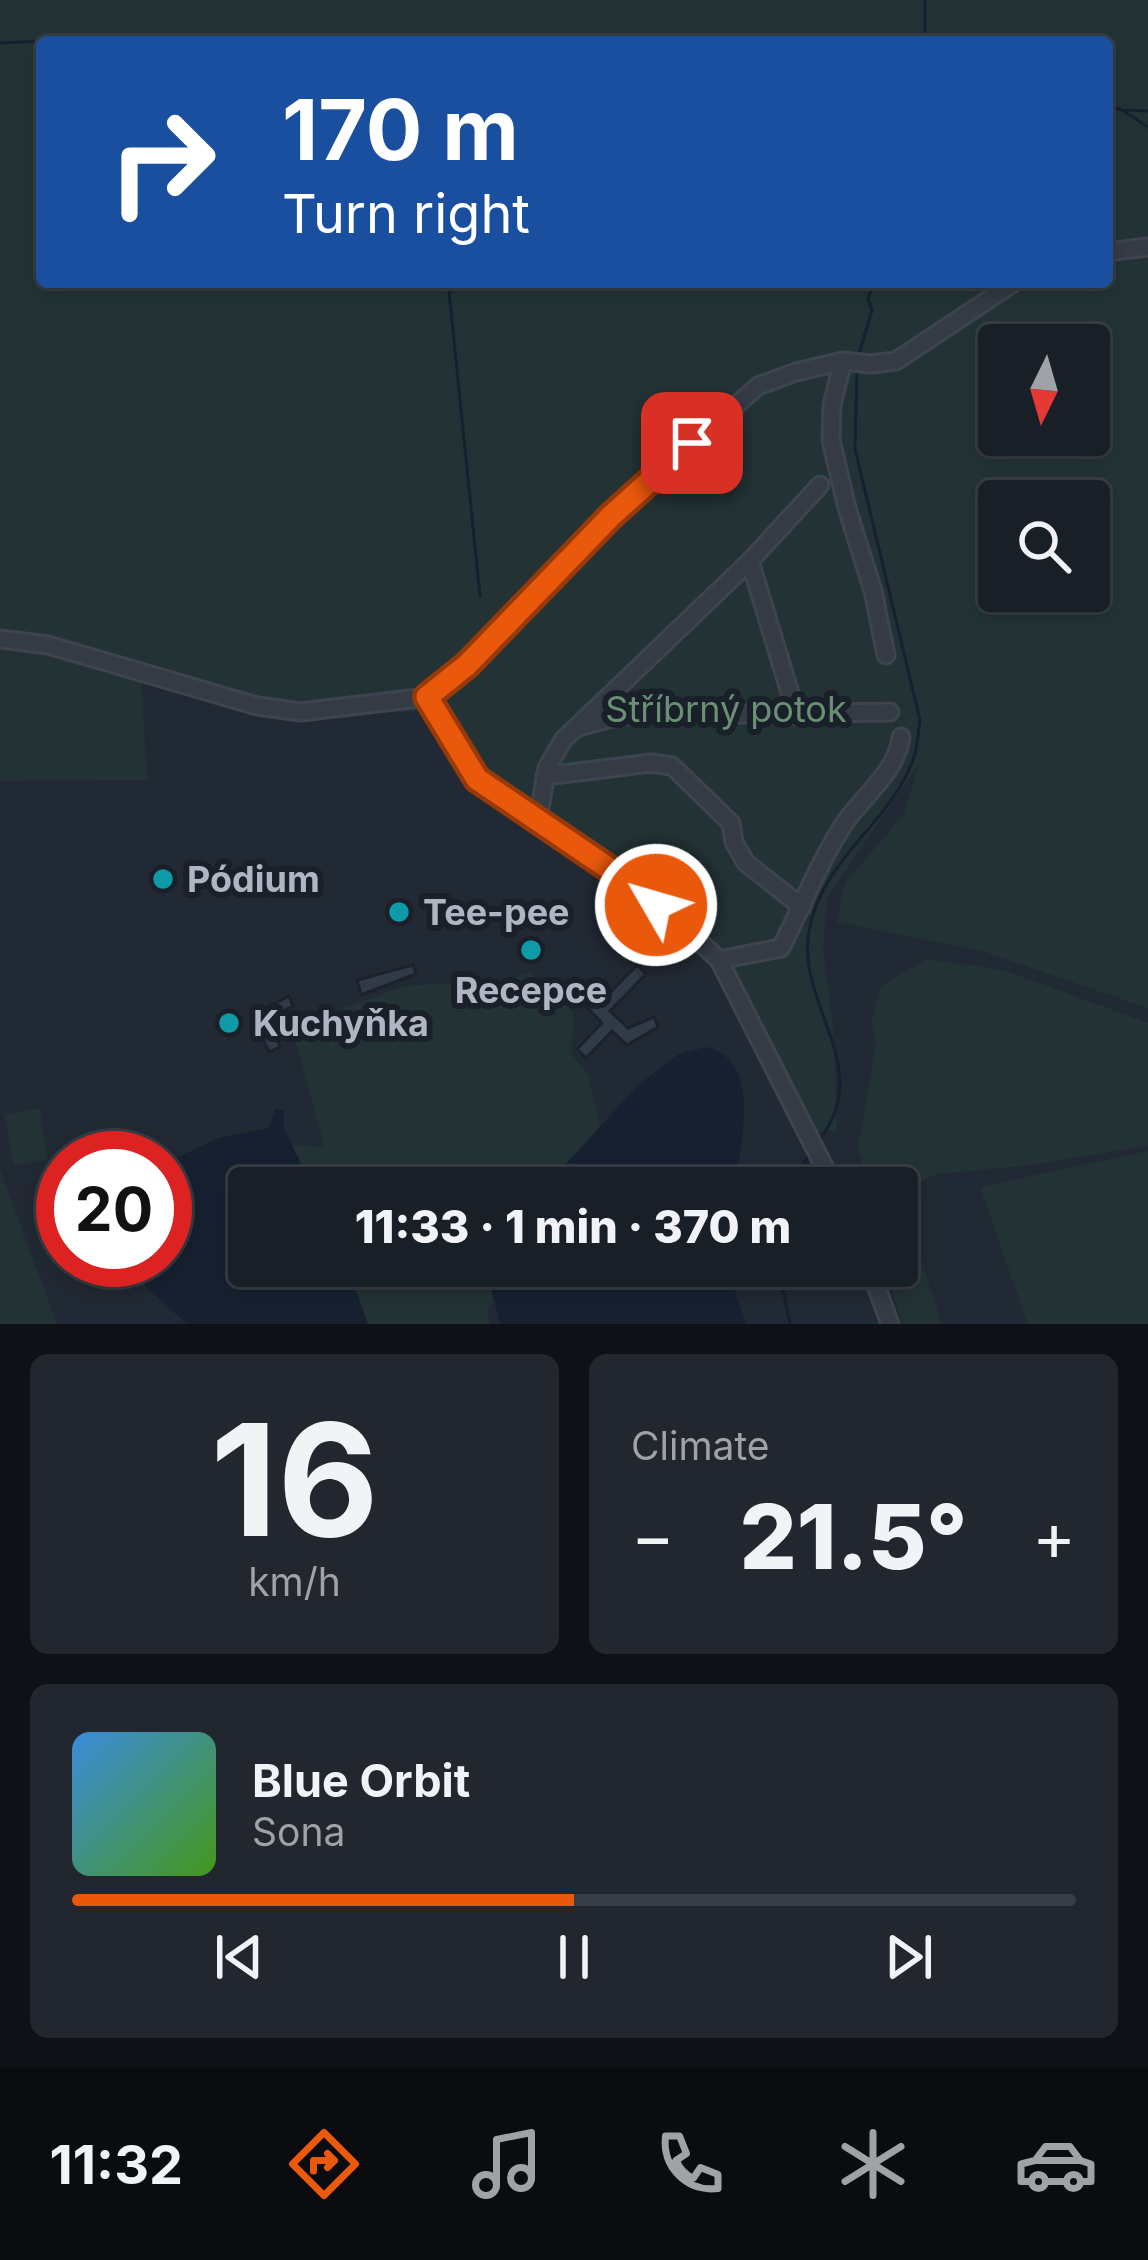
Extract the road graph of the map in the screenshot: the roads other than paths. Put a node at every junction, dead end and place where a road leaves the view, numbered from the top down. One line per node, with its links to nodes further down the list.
1 (1148, 247): 2 (lane)
2 (1113, 251)
3 (1007, 288): 4 (lane)
4 (843, 361): 8 (lane); 9 (lane)
5 (820, 485): 6 (lane)
6 (749, 561): 11 (lane); 12 (lane)
7 (0, 639): 9 (lane)
8 (886, 655)
9 (427, 697): 15 (lane)
10 (890, 712): 11 (lane)
11 (803, 716): 12 (lane)
12 (574, 728): 14 (lane)
13 (901, 737): 16 (lane)
14 (545, 776): 15 (lane); 16 (lane)
15 (538, 820): 17 (lane)
16 (802, 907): 17 (lane)
17 (719, 960): 18 (lane)
18 (823, 1167)
19 (877, 1287): 20 (lane)
20 (890, 1324)

